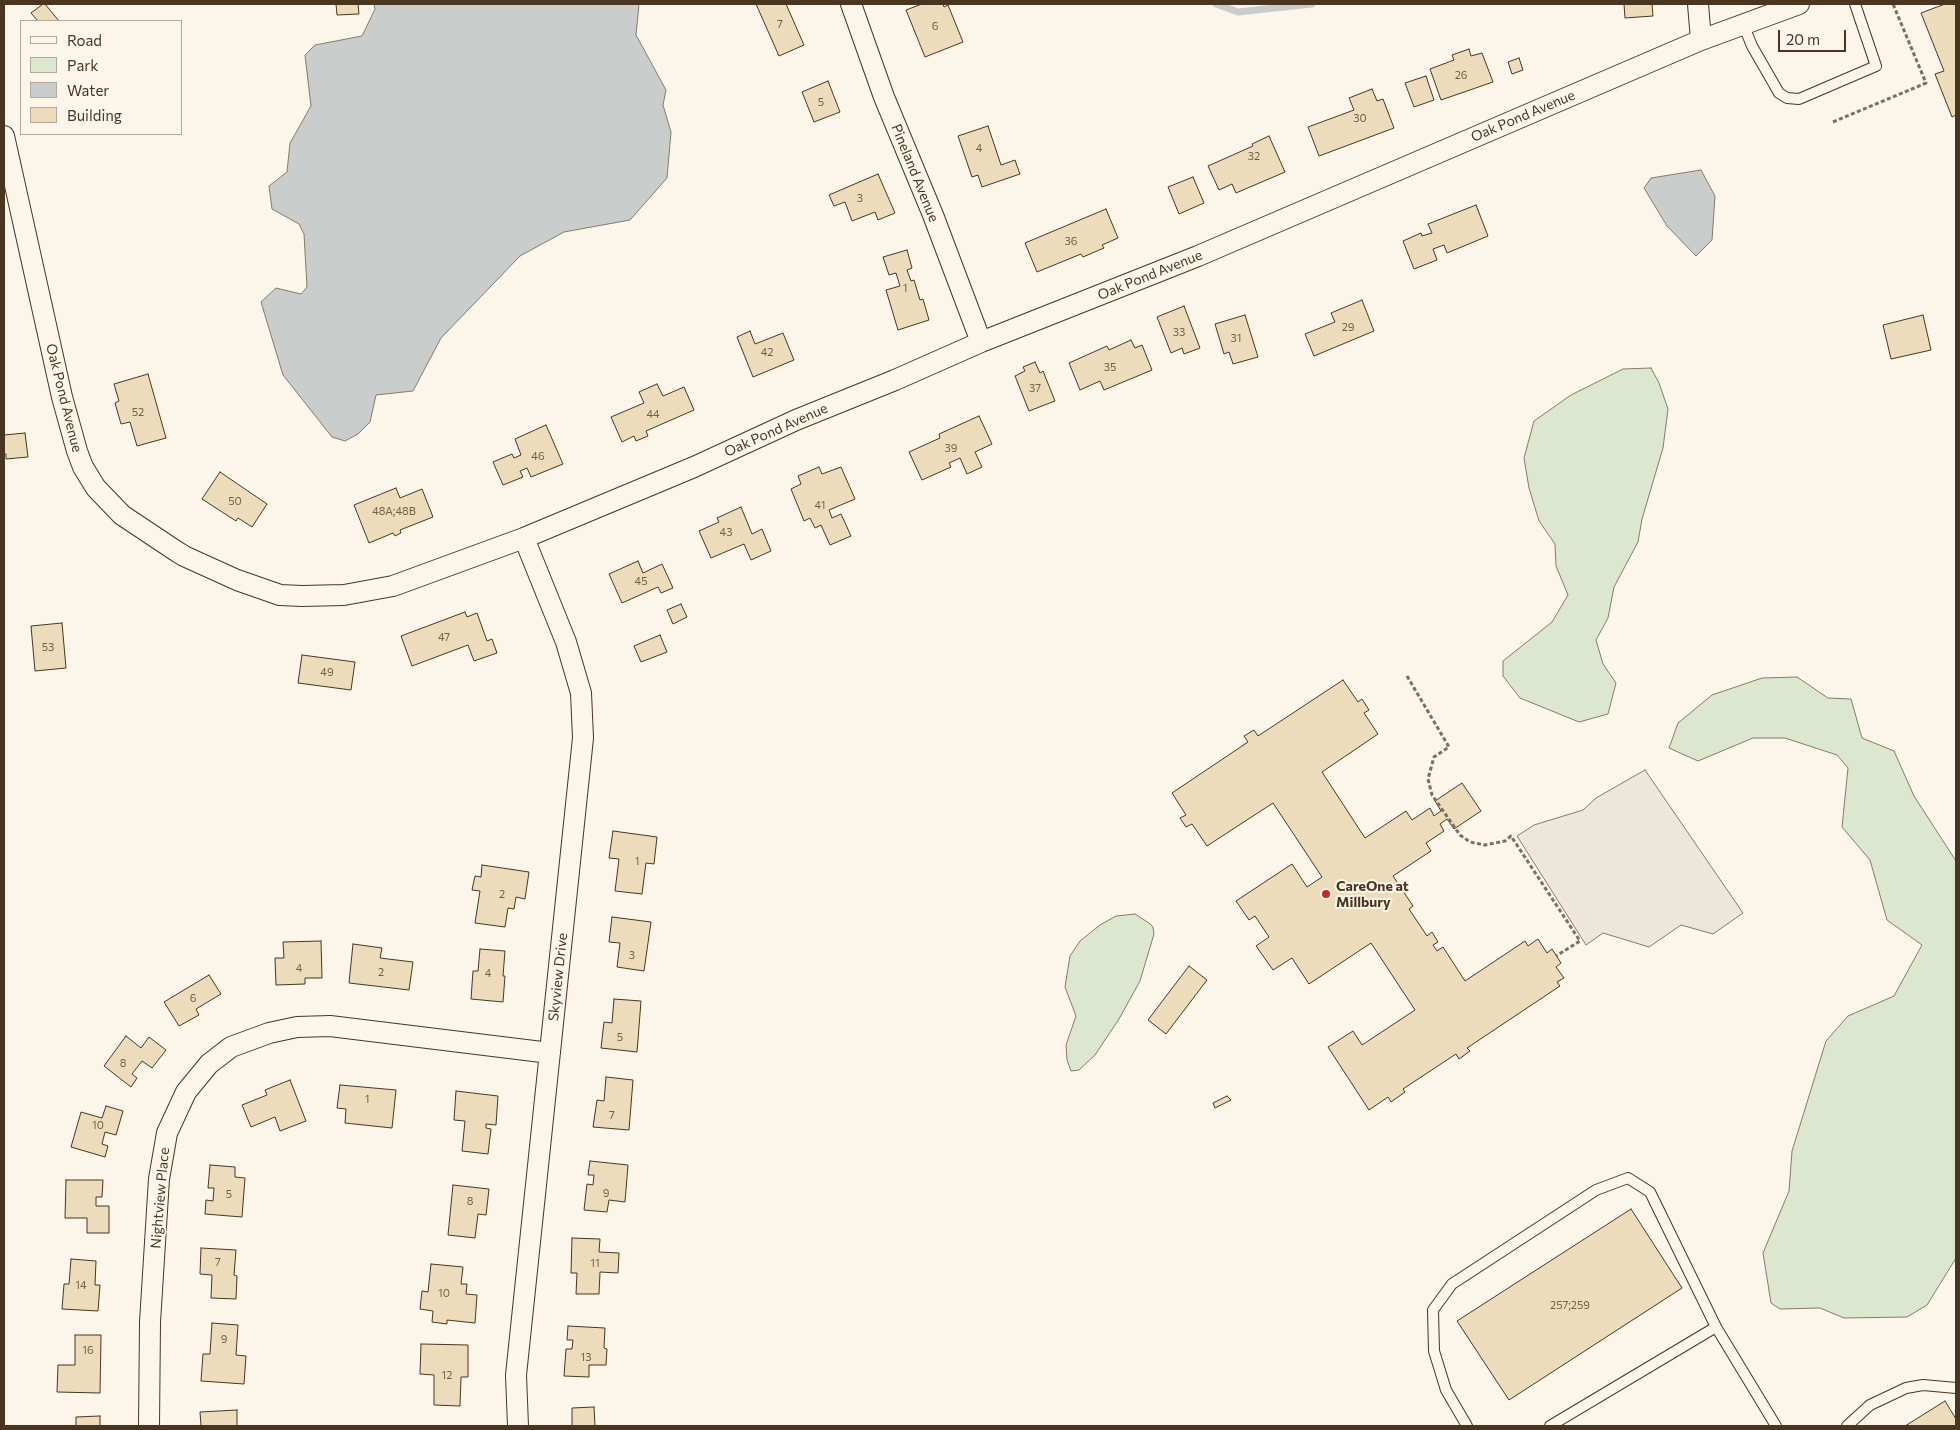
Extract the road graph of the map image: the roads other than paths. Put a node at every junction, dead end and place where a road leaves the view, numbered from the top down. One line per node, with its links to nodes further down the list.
1 (851, 4): 8 (street, Pineland Avenue)
2 (1698, 4): 6 (street)
3 (1799, 4): 5 (street, Oak Pond Avenue)
4 (1855, 4): 5 (lane)
5 (1743, 24): 6 (street, Oak Pond Avenue)
6 (1701, 40): 8 (street, Oak Pond Avenue)
7 (4, 136): 9 (street, Oak Pond Avenue)
8 (981, 342): 9 (street, Oak Pond Avenue)
9 (524, 538): 10 (street, Skyview Drive)
10 (550, 1053): 13 (street, Nightview Place); 14 (street, Skyview Drive)
11 (1716, 1327): 15 (lane); 16 (lane); 17 (lane)
12 (1956, 1388): 18 (lane)
13 (149, 1426)
14 (518, 1426)
15 (1467, 1426)
16 (1550, 1426)
17 (1776, 1426)
18 (1847, 1426)

